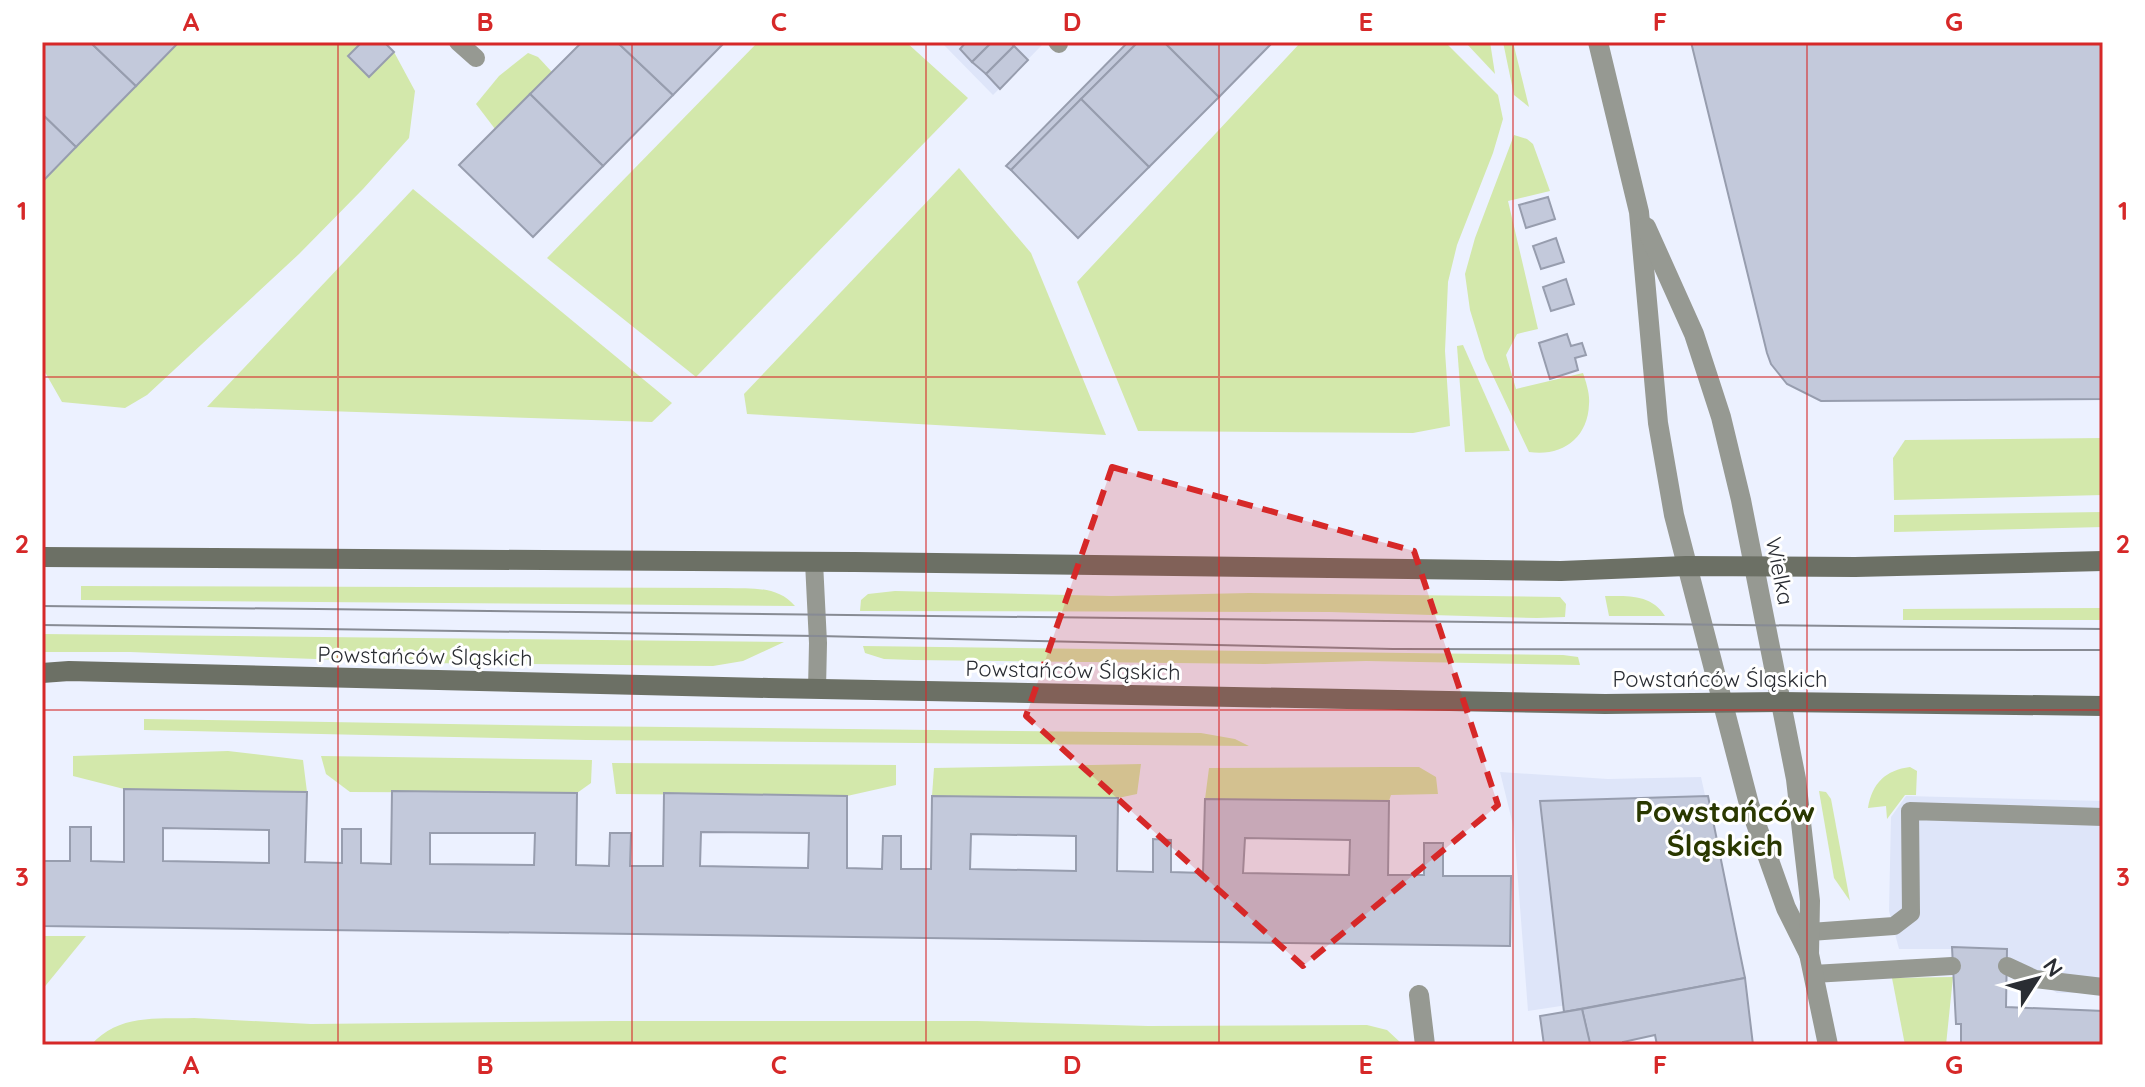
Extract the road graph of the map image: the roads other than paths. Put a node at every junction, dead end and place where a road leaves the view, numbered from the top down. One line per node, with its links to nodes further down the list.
1 (458, 42): 3 (lane)
2 (1598, 42): 4 (street, Wielka)
3 (476, 58)
4 (1639, 212): 8 (street, Wielka); 9 (street, Wielka)
5 (42, 557): 7 (main road)
6 (2103, 561): 9 (main road)
7 (814, 562): 8 (main road); 11 (lane)
8 (1686, 566): 9 (main road); 12 (street, Wielka)
9 (1755, 567): 13 (street, Wielka)
10 (42, 673): 11 (main road, Powstańców Śląskich)
11 (817, 689): 12 (main road, Powstańców Śląskich)
12 (1722, 702): 13 (main road, Powstańców Śląskich); 17 (street, Wielka)
13 (1781, 702): 14 (main road, Powstańców Śląskich); 16 (street, Wielka)
14 (2103, 706)
15 (2103, 817): 16 (lane)
16 (1810, 932): 17 (street, Wielka)
17 (1811, 964): 18 (lane); 23 (street, Wielka)
18 (1952, 966)
19 (2007, 966): 20 (lane)
20 (2103, 987)
21 (1419, 995): 22 (street)
22 (1425, 1045)
23 (1828, 1045)

